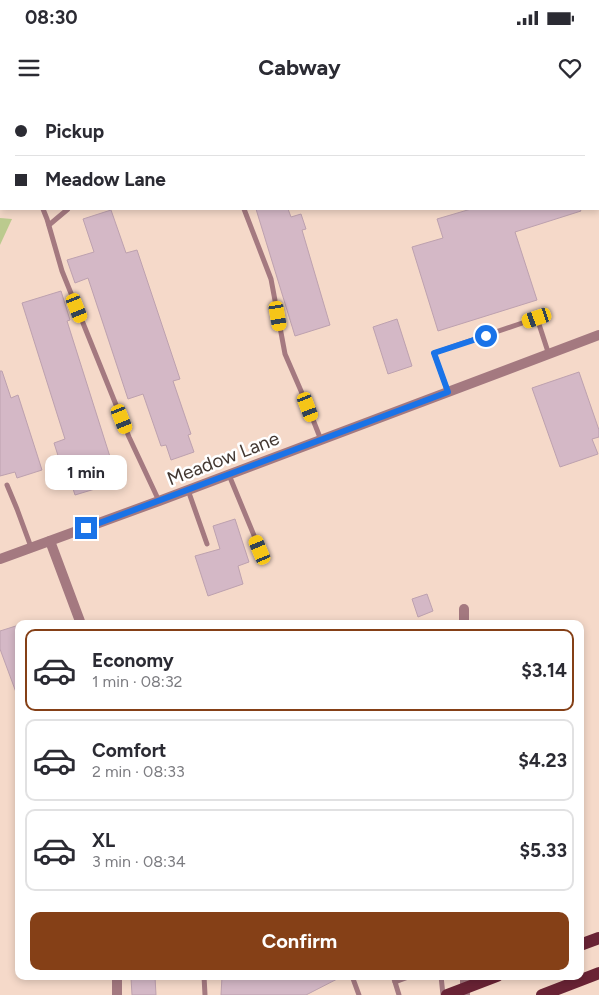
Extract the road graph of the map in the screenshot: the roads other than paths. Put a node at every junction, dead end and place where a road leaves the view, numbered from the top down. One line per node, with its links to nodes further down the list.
1 (43, 210): 4 (lane)
2 (67, 210): 4 (lane)
3 (244, 210): 8 (lane)
4 (49, 225): 12 (lane)
5 (599, 335): 6 (street, Meadow Lane)
6 (549, 354): 7 (street, Meadow Lane); 7 (lane)
7 (448, 392): 8 (street, Meadow Lane)
8 (321, 440): 9 (street, Meadow Lane)
9 (229, 474): 11 (street, Meadow Lane); 16 (lane)
10 (6, 484): 15 (lane)
11 (188, 490): 12 (street, Meadow Lane); 14 (lane)
12 (159, 501): 13 (street, Meadow Lane)
13 (50, 541): 15 (street, Meadow Lane); 19 (street)
14 (207, 544)
15 (32, 548): 17 (street, Meadow Lane)
16 (260, 550)
17 (0, 559)
18 (464, 609): 20 (street)
19 (80, 620)
20 (464, 620)
21 (599, 938): 22 (main road)
22 (584, 944)
23 (599, 973): 24 (main road)
24 (584, 979)
25 (116, 980): 33 (street)
26 (204, 980): 34 (lane)
27 (353, 980): 35 (lane)
28 (394, 980): 36 (lane)
29 (442, 980): 37 (lane)
30 (484, 980): 32 (main road)
31 (581, 980): 38 (main road)
32 (465, 986): 37 (main road)
33 (117, 995)
34 (204, 995)
35 (359, 995)
36 (399, 995)
37 (445, 995)
38 (542, 995)

